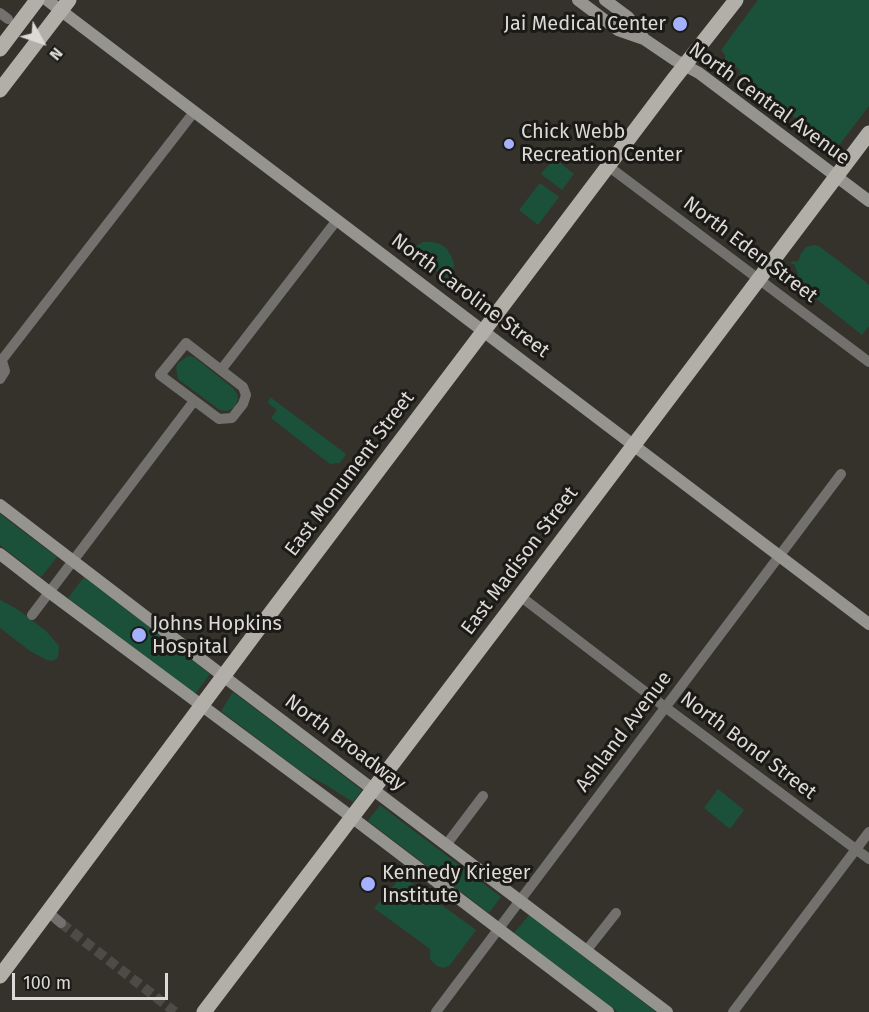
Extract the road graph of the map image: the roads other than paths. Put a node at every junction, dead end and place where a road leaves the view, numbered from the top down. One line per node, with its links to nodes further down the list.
1 (37, 0): 8 (main road)
2 (47, 0): 6 (main road, North Caroline Street)
3 (578, 0): 7 (main road, North Central Avenue)
4 (605, 0): 7 (main road, North Central Avenue)
5 (736, 0): 9 (main road, East Monument Street)
6 (65, 5): 10 (main road); 11 (main road, North Caroline Street)
7 (644, 39): 9 (main road, North Central Avenue)
8 (0, 48)
9 (685, 65): 13 (main road, East Monument Street); 14 (main road, North Central Avenue)
10 (0, 90)
11 (194, 112): 16 (main road, North Caroline Street); 19 (street)
12 (869, 133): 14 (main road, East Madison Street)
13 (608, 166): 17 (street, North Eden Street); 18 (main road, East Monument Street)
14 (837, 177): 15 (main road, North Central Avenue); 17 (main road, East Madison Street)
15 (869, 201)
16 (337, 220): 18 (main road, North Caroline Street); 21 (street)
17 (759, 279): 20 (street, North Eden Street); 24 (main road, East Madison Street)
18 (483, 332): 24 (main road, North Caroline Street); 34 (main road, East Monument Street)
19 (1, 360): 22 (street)
20 (869, 362)
21 (221, 370): 23 (street); 23 (street)
22 (0, 379)
23 (194, 401): 29 (street)
24 (634, 446): 28 (main road, North Caroline Street); 31 (main road, East Madison Street)
25 (841, 474): 28 (street, Ashland Avenue)
26 (0, 505): 29 (main road, North Broadway)
27 (0, 554): 30 (main road)
28 (779, 556): 33 (main road, North Caroline Street); 36 (street, Ashland Avenue)
29 (74, 560): 30 (street); 34 (main road, North Broadway)
30 (49, 592): 32 (street); 35 (main road)
31 (520, 596): 36 (street, North Bond Street); 37 (main road, East Madison Street)
32 (32, 615)
33 (869, 624)
34 (225, 676): 35 (main road, East Monument Street); 37 (main road, North Broadway)
35 (203, 706): 39 (main road); 45 (main road, East Monument Street)
36 (665, 707): 42 (street, North Bond Street); 44 (street, Ashland Avenue)
37 (374, 790): 39 (main road, East Madison Street); 41 (main road, North Broadway)
38 (483, 796): 41 (street)
39 (352, 817): 48 (main road); 51 (main road, East Madison Street)
40 (869, 832): 42 (street)
41 (446, 845): 44 (main road, North Broadway)
42 (856, 849): 43 (street, North Bond Street); 55 (street)
43 (869, 859)
44 (520, 900): 48 (street, Ashland Avenue); 49 (main road, North Broadway)
45 (48, 912): 47 (street); 50 (main road, East Monument Street)
46 (616, 913): 49 (street)
47 (61, 923)
48 (499, 928): 52 (street, Ashland Avenue); 53 (main road)
49 (586, 951): 54 (main road, North Broadway)
50 (0, 976)
51 (204, 1012)
52 (436, 1012)
53 (608, 1012)
54 (667, 1012)
55 (733, 1012)

